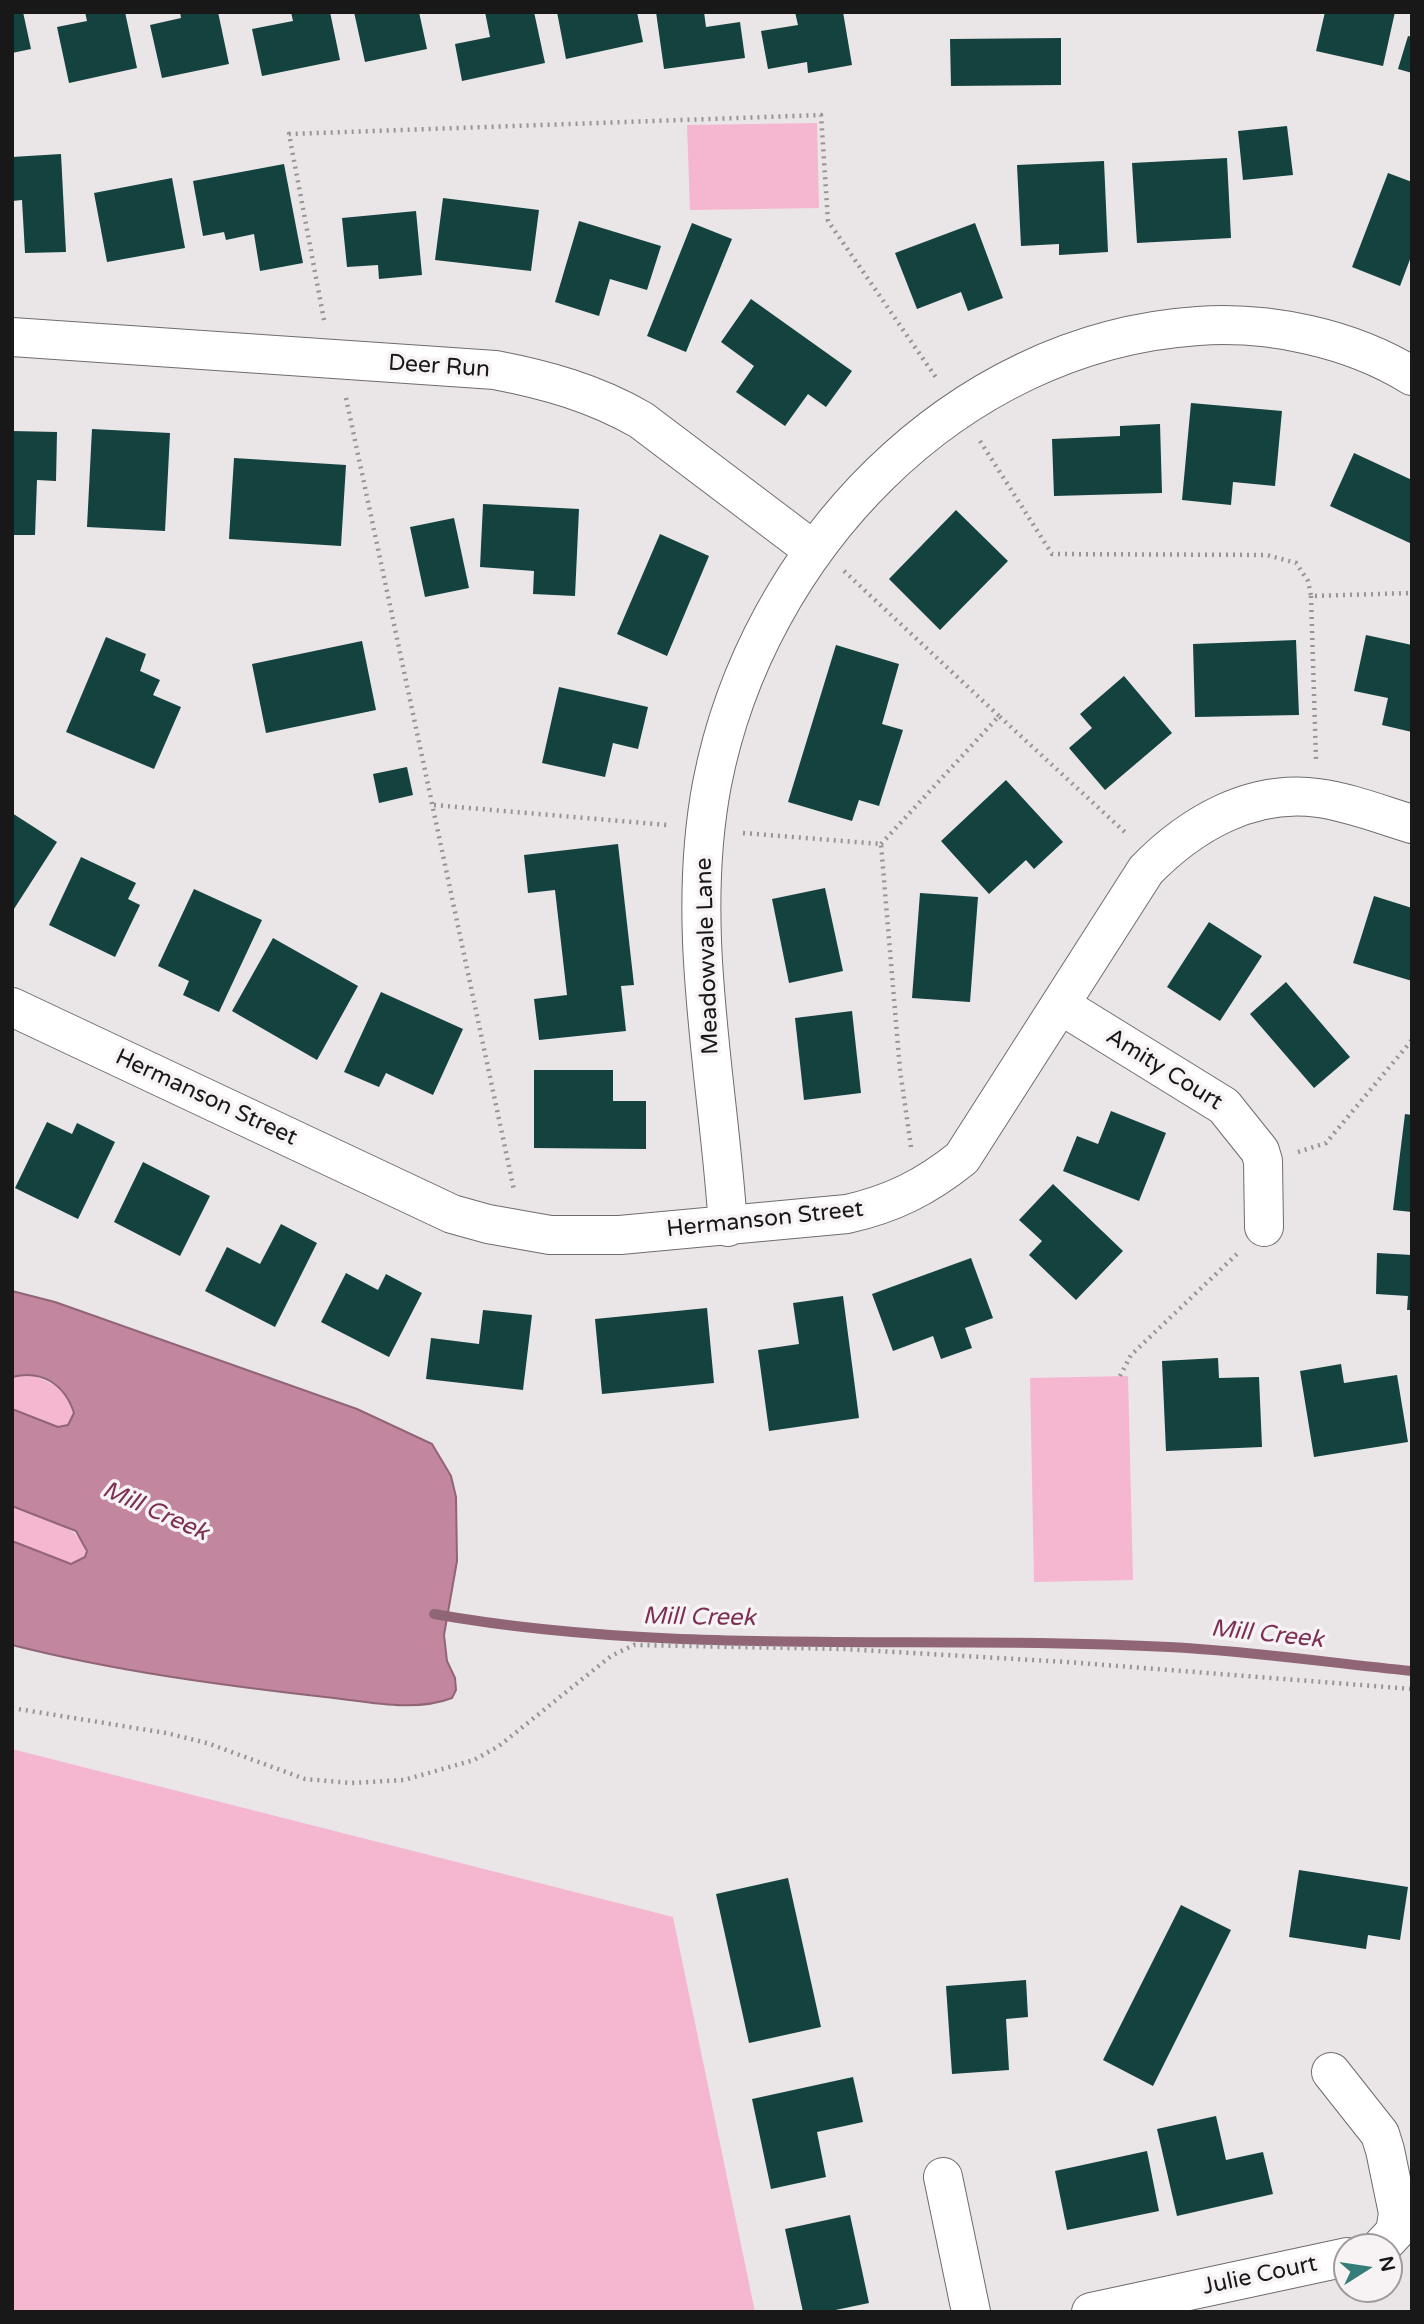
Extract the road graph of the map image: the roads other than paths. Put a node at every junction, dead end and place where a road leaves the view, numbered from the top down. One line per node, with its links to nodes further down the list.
1 (12, 337): 3 (street, Deer Run)
2 (1412, 376): 3 (street, Meadowvale Lane)
3 (813, 550): 7 (street, Meadowvale Lane)
4 (1412, 824): 5 (street, Hermanson Street)
5 (1062, 1006): 7 (street, Hermanson Street); 8 (street, Amity Court)
6 (12, 1007): 7 (street, Hermanson Street)
7 (728, 1227)
8 (1264, 1227)
9 (1331, 2073): 11 (street)
10 (943, 2177): 13 (street)
11 (1394, 2233)
12 (1333, 2260): 14 (street, Julie Court)
13 (971, 2312)
14 (1090, 2312)

